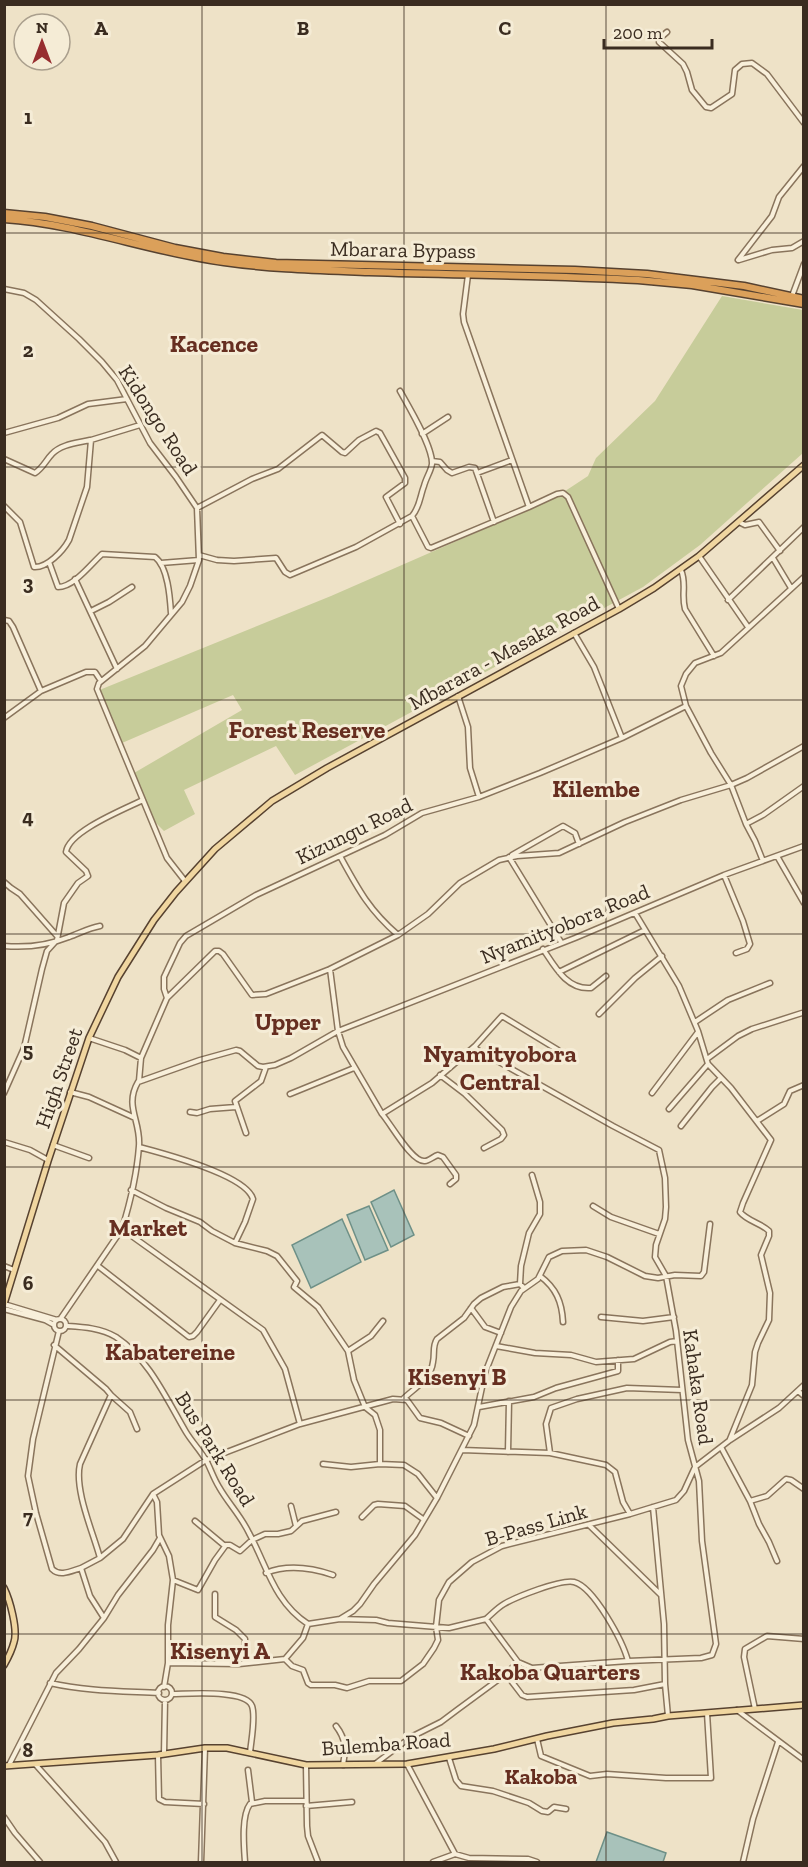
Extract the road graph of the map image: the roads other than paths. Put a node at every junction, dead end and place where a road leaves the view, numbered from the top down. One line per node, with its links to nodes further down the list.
1 (667, 32): 2 (street)
2 (804, 123)
3 (804, 166): 6 (street)
4 (4, 213): 10 (highway, Mbarara Bypass)
5 (4, 219): 8 (highway, Mbarara Bypass)
6 (804, 241)
7 (804, 264): 10 (street)
8 (468, 275): 12 (highway, Mbarara Bypass); 21 (street)
9 (4, 290): 14 (street, Kidongo Road)
10 (792, 297): 11 (highway, Mbarara Bypass)
11 (804, 298)
12 (804, 304)
13 (400, 391): 18 (street)
14 (128, 399): 16 (street, Kidongo Road); 17 (street)
15 (448, 417): 18 (street)
16 (140, 425): 19 (street); 27 (street, Kidongo Road)
17 (4, 433)
18 (422, 434): 22 (street)
19 (90, 440): 20 (street); 37 (street)
20 (4, 459)
21 (512, 460): 24 (street); 26 (street)
22 (432, 461): 24 (street); 28 (street)
23 (804, 465): 30 (main road, Mbarara - Masaka Road)
24 (477, 473): 29 (street)
25 (4, 506): 37 (street)
26 (530, 507): 29 (street); 45 (street)
27 (197, 508): 31 (street); 35 (street)
28 (412, 516): 29 (street); 31 (street)
29 (494, 522)
30 (739, 522): 33 (street); 34 (main road, Mbarara - Masaka Road)
31 (399, 524): 35 (street)
32 (804, 527): 33 (street)
33 (780, 551): 36 (street)
34 (699, 556): 39 (main road, Mbarara - Masaka Road); 44 (street)
35 (199, 558): 38 (street); 47 (street)
36 (773, 558): 43 (street); 44 (street)
37 (49, 562): 41 (street)
38 (161, 563): 41 (street); 47 (street)
39 (681, 570): 45 (main road, Mbarara - Masaka Road); 51 (street)
40 (804, 577): 43 (street)
41 (75, 579): 46 (street)
42 (132, 587): 46 (street)
43 (791, 588): 49 (street)
44 (728, 600): 49 (street)
45 (619, 609): 50 (main road, Mbarara - Masaka Road)
46 (91, 611): 52 (street)
47 (171, 614): 52 (street)
48 (4, 620): 54 (street)
49 (748, 627): 51 (street)
50 (574, 633): 55 (main road, Mbarara - Masaka Road); 58 (street)
51 (714, 656): 56 (street)
52 (117, 669): 53 (street)
53 (101, 681): 54 (street); 63 (street)
54 (41, 691): 57 (street)
55 (458, 696): 62 (street); 72 (main road, Mbarara - Masaka Road)
56 (686, 706): 58 (street, Kizungu Road); 60 (street)
57 (4, 717)
58 (622, 738): 62 (street, Kizungu Road)
59 (804, 746): 60 (street)
60 (731, 785): 64 (street); 65 (street)
61 (804, 786): 64 (street)
62 (478, 797): 67 (street, Kizungu Road)
63 (143, 800): 72 (street); 79 (street)
64 (746, 824): 70 (street)
65 (579, 843): 69 (street); 69 (street)
66 (804, 846): 68 (street, Nyamityobora Road)
67 (340, 856): 78 (street); 89 (street, Kizungu Road)
68 (777, 856): 70 (street, Nyamityobora Road); 74 (street)
69 (509, 857): 78 (street); 80 (street)
70 (763, 861): 71 (street, Nyamityobora Road)
71 (724, 875): 75 (street, Nyamityobora Road); 83 (street)
72 (185, 881): 95 (main road, High Street)
73 (4, 882): 79 (street)
74 (804, 903)
75 (635, 913): 77 (street); 80 (street, Nyamityobora Road)
76 (100, 926): 79 (street)
77 (645, 930): 84 (street); 86 (street)
78 (398, 936): 85 (street)
79 (57, 938): 81 (street); 108 (street)
80 (561, 942): 82 (street, Nyamityobora Road)
81 (4, 946)
82 (543, 950): 86 (street); 93 (street, Nyamityobora Road)
83 (736, 953)
84 (662, 956): 91 (street); 92 (street)
85 (330, 969): 89 (street); 93 (street)
86 (559, 972): 87 (street)
87 (606, 976)
88 (770, 983): 92 (street)
89 (167, 998): 98 (street, Kizungu Road)
90 (802, 1013): 99 (street)
91 (599, 1014)
92 (695, 1022): 94 (street)
93 (338, 1031): 100 (street, Nyamityobora Road); 101 (street)
94 (698, 1031): 99 (street); 107 (street)
95 (89, 1038): 98 (street); 106 (main road, High Street)
96 (475, 1046): 97 (street); 102 (street); 130 (street, Kahaka Road)
97 (558, 1050)
98 (141, 1058): 104 (street, Kizungu Road)
99 (707, 1062): 103 (street); 111 (street)
100 (266, 1067): 104 (street); 110 (street)
101 (354, 1068): 109 (street); 113 (street)
102 (440, 1075): 113 (street); 121 (street)
103 (721, 1078): 115 (street); 116 (street)
104 (138, 1082): 114 (street, Kizungu Road)
105 (804, 1085): 115 (street)
106 (70, 1092): 114 (street); 119 (main road, High Street)
107 (652, 1093)
108 (4, 1094)
109 (290, 1094)
110 (236, 1107): 112 (street); 117 (street)
111 (669, 1109)
112 (190, 1112)
113 (382, 1114): 125 (street)
114 (135, 1119): 120 (street, Kizungu Road)
115 (758, 1121): 169 (street)
116 (681, 1126)
117 (246, 1133)
118 (4, 1142): 123 (street)
119 (53, 1145): 122 (street); 123 (main road, High Street)
120 (139, 1147): 126 (street, Kizungu Road); 131 (street)
121 (484, 1148)
122 (89, 1158)
123 (48, 1161): 134 (main road, High Street)
124 (532, 1175): 137 (street)
125 (450, 1184)
126 (131, 1190): 129 (street, Kizungu Road); 131 (street)
127 (594, 1206): 130 (street)
128 (710, 1224): 136 (street)
129 (122, 1229): 133 (street, Kizungu Road); 139 (street)
130 (659, 1234): 136 (street, Kahaka Road)
131 (235, 1243): 155 (street)
132 (4, 1266): 134 (street)
133 (98, 1266): 139 (street); 145 (street, Kizungu Road)
134 (14, 1270): 140 (main road, High Street)
135 (540, 1276): 136 (street); 138 (street); 147 (street)
136 (666, 1276): 144 (street, Kahaka Road)
137 (520, 1284): 138 (street); 141 (street)
138 (524, 1288): 151 (street)
139 (220, 1300): 166 (street)
140 (4, 1304): 145 (street)
141 (471, 1308): 151 (street); 162 (street)
142 (4, 1310): 148 (street)
143 (601, 1317): 144 (street)
144 (674, 1317): 152 (street, Kahaka Road)
145 (59, 1319): 148 (street); 149 (street)
146 (383, 1321): 155 (street)
147 (563, 1322)
148 (54, 1325): 150 (street)
149 (67, 1326): 150 (street); 174 (street, Bus Park Road)
150 (59, 1331): 153 (street)
151 (501, 1334): 154 (street)
152 (677, 1341): 156 (street); 158 (street, Kahaka Road)
153 (54, 1345): 160 (street); 196 (street)
154 (496, 1346): 156 (street); 165 (street)
155 (348, 1351): 164 (street)
156 (618, 1360): 163 (street)
157 (804, 1385): 159 (street, B-Pass Link)
158 (682, 1390): 173 (street); 177 (street, Kahaka Road)
159 (798, 1391): 161 (street); 169 (street, B-Pass Link)
160 (111, 1395): 167 (street); 194 (street)
161 (804, 1396)
162 (403, 1399): 164 (street); 168 (street)
163 (508, 1401): 165 (street); 172 (street)
164 (365, 1407): 166 (street); 176 (street)
165 (479, 1407): 168 (street)
166 (300, 1424): 174 (street)
167 (137, 1429)
168 (469, 1436): 171 (street)
169 (730, 1440): 170 (street, B-Pass Link)
170 (720, 1448): 177 (street, B-Pass Link); 181 (street)
171 (462, 1450): 172 (street); 180 (street)
172 (508, 1452): 173 (street)
173 (550, 1453): 185 (street)
174 (206, 1460): 179 (street); 192 (street, Bus Park Road)
175 (323, 1464): 176 (street)
176 (380, 1464): 180 (street)
177 (695, 1467): 183 (street, B-Pass Link); 210 (street, Kahaka Road)
178 (804, 1489): 181 (street)
179 (153, 1494): 191 (street); 194 (street)
180 (437, 1498): 187 (street)
181 (750, 1502): 195 (street)
182 (291, 1506): 190 (street)
183 (654, 1507): 185 (street, B-Pass Link); 202 (street)
184 (336, 1512): 190 (street)
185 (630, 1514): 189 (street, B-Pass Link)
186 (362, 1517): 187 (street)
187 (423, 1519): 204 (street)
188 (195, 1521): 193 (street)
189 (589, 1525): 202 (street); 207 (street, B-Pass Link)
190 (296, 1526): 192 (street)
191 (160, 1537): 199 (street); 203 (street)
192 (252, 1540): 193 (street); 197 (street, Bus Park Road)
193 (225, 1546): 199 (street)
194 (100, 1558): 196 (street)
195 (777, 1561)
196 (81, 1568): 203 (street)
197 (266, 1573): 198 (street); 206 (street, Bus Park Road)
198 (333, 1575)
199 (173, 1580): 213 (street)
200 (4, 1588): 215 (main road)
201 (214, 1594): 214 (street)
202 (662, 1596): 210 (street)
203 (104, 1618): 217 (street)
204 (340, 1619): 206 (street); 207 (street)
205 (486, 1619): 207 (street); 211 (street); 212 (street)
206 (308, 1624): 209 (street)
207 (436, 1627): 209 (street, B-Pass Link)
208 (804, 1639): 224 (street)
209 (285, 1659): 214 (street)
210 (665, 1660): 211 (street, Kahaka Road); 218 (street)
211 (628, 1661): 212 (street, Kahaka Road)
212 (518, 1662): 216 (street)
213 (168, 1663): 214 (street); 219 (street)
214 (245, 1663)
215 (4, 1665)
216 (506, 1674): 218 (street); 239 (street)
217 (50, 1683): 220 (street); 240 (street)
218 (665, 1684): 227 (street)
219 (164, 1687): 220 (street); 221 (street)
220 (159, 1693): 222 (street)
221 (172, 1694): 222 (street); 232 (street)
222 (165, 1700): 233 (street)
223 (804, 1706): 224 (main road, Bulemba Road)
224 (754, 1709): 225 (main road, Bulemba Road)
225 (736, 1710): 226 (main road, Bulemba Road); 230 (street)
226 (707, 1712): 227 (main road, Bulemba Road); 229 (street)
227 (668, 1716): 229 (main road, Bulemba Road)
228 (336, 1726): 241 (street)
229 (537, 1739): 234 (main road, Bulemba Road)
230 (778, 1742): 235 (street); 257 (street)
231 (205, 1748): 232 (main road, Bulemba Road); 233 (main road, Bulemba Road); 245 (street)
232 (250, 1753): 238 (main road, Bulemba Road)
233 (161, 1754): 236 (main road, Bulemba Road); 245 (street)
234 (450, 1758): 237 (main road, Bulemba Road); 247 (street)
235 (804, 1760)
236 (34, 1763): 240 (main road, Bulemba Road); 251 (street)
237 (407, 1764): 239 (main road, Bulemba Road); 249 (street)
238 (306, 1765): 241 (main road, Bulemba Road); 246 (street)
239 (375, 1765): 241 (main road, Bulemba Road)
240 (7, 1766)
241 (343, 1766)
242 (248, 1770): 244 (street)
243 (352, 1802): 246 (street)
244 (252, 1803): 246 (street); 253 (street)
245 (204, 1804): 252 (street)
246 (306, 1804): 254 (street)
247 (566, 1809)
248 (4, 1817): 250 (street)
249 (455, 1854): 255 (street); 256 (street)
250 (40, 1863)
251 (116, 1863)
252 (201, 1863)
253 (245, 1863)
254 (318, 1863)
255 (433, 1863)
256 (537, 1863)
257 (743, 1863)

